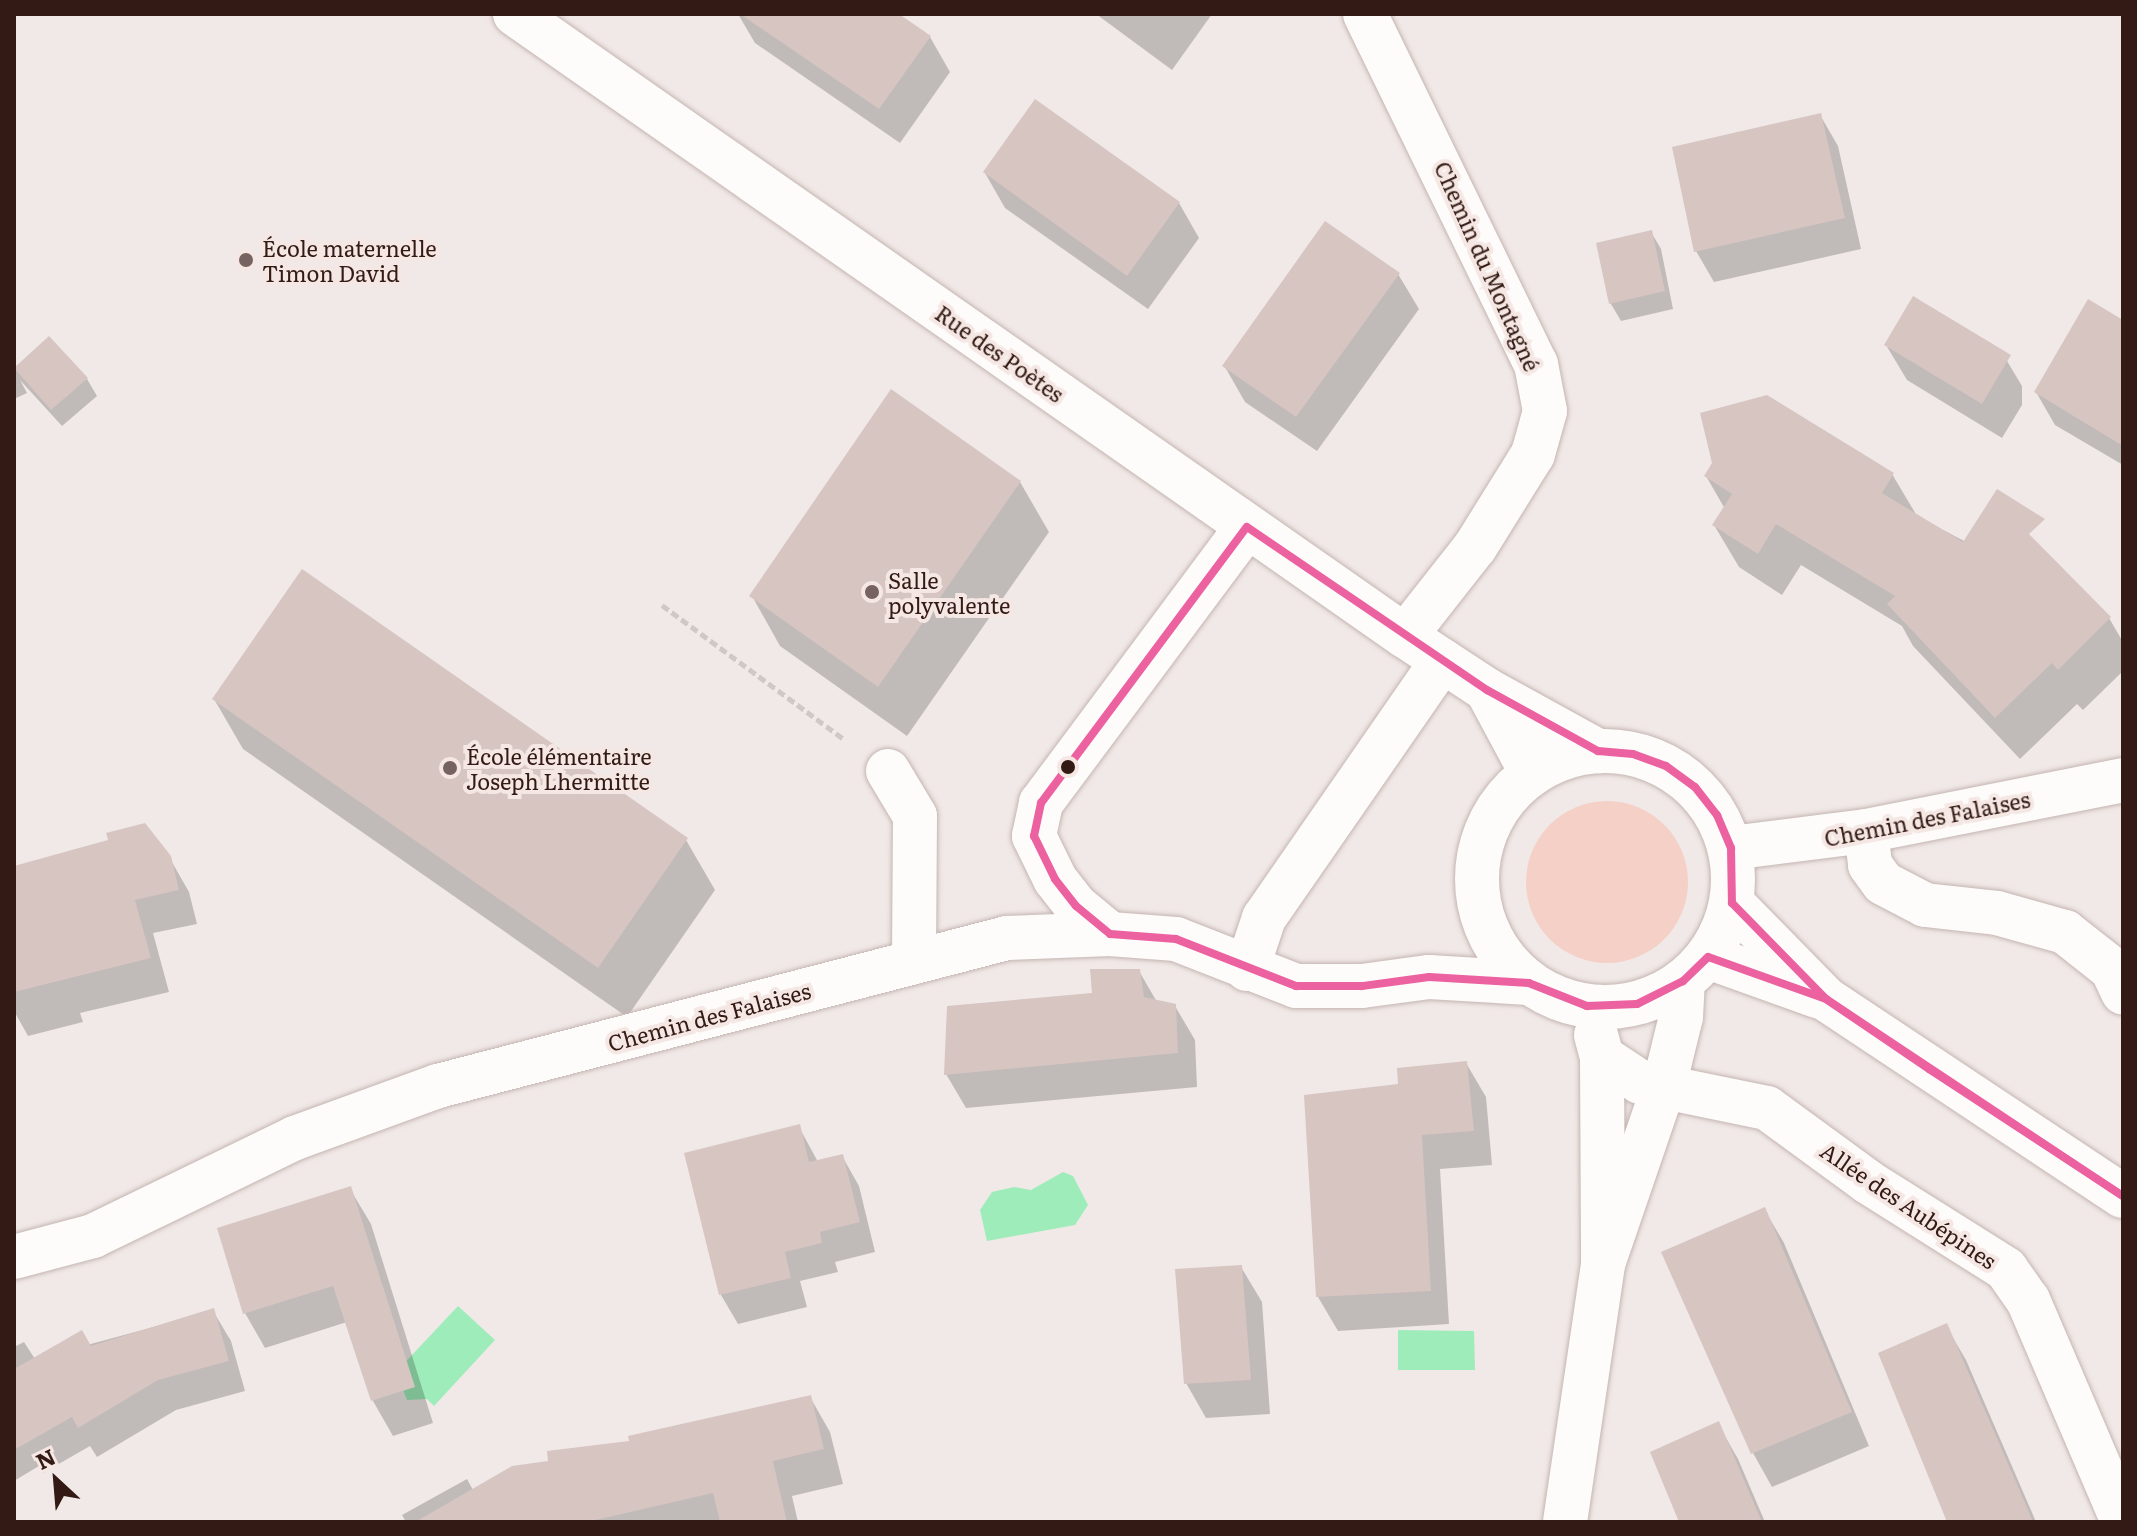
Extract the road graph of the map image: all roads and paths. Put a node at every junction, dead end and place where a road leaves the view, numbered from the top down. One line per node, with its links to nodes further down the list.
1 (515, 14): 3 (street, Rue des Poètes)
2 (1365, 14): 5 (street, Chemin du Montagné)
3 (1247, 527): 5 (street, Rue des Poètes); 16 (street)
4 (662, 605): 9 (path)
5 (1405, 636): 6 (street, Rue des Poètes)
6 (1442, 661): 7 (street, Rue des Poètes); 18 (street)
7 (1487, 690): 8 (street, Rue des Poètes); 10 (street, Rue des Poètes)
8 (1598, 751): 10 (street); 13 (street)
9 (888, 771): 17 (street)
10 (1532, 774): 15 (street)
11 (2123, 780): 12 (street, Chemin des Falaises)
12 (1866, 831): 13 (street, Chemin des Falaises); 22 (street)
13 (1731, 848): 14 (street)
14 (1732, 903): 19 (street); 23 (street)
15 (1482, 916): 20 (street); 21 (street)
16 (1110, 934): 17 (street, Chemin des Falaises); 18 (street, Chemin des Falaises)
17 (914, 962): 28 (street, Chemin des Falaises)
18 (1247, 969): 20 (street, Chemin des Falaises)
19 (1695, 969): 23 (street); 24 (street); 26 (street)
20 (1429, 977): 21 (street, Chemin des Falaises)
21 (1529, 983): 24 (street)
22 (2123, 993)
23 (1826, 999): 27 (street)
24 (1587, 1006): 25 (street)
25 (1602, 1057): 26 (street, Allée des Aubépines); 29 (street)
26 (1664, 1086): 29 (street); 31 (street, Allée des Aubépines)
27 (2123, 1196)
28 (14, 1257)
29 (1603, 1264): 30 (street)
30 (1565, 1522)
31 (2123, 1522)

